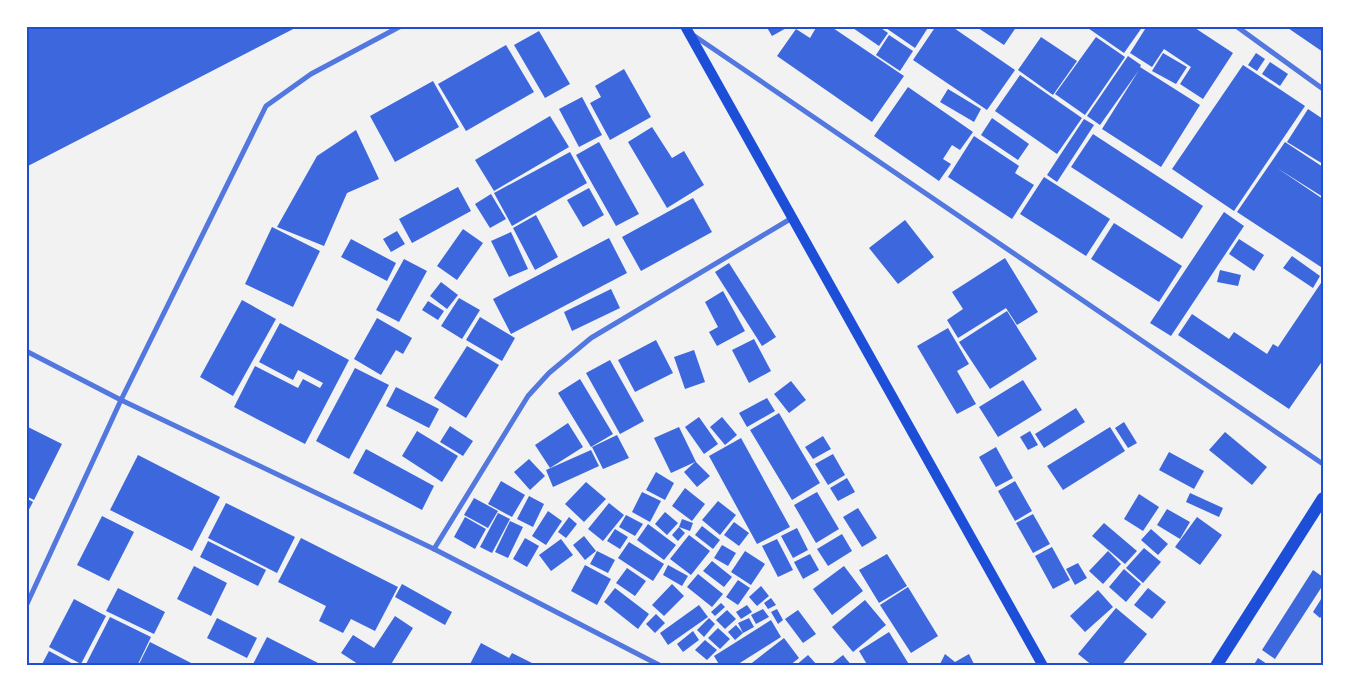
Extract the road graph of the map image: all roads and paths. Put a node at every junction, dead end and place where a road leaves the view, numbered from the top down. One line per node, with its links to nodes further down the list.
1 (401, 26): 7 (street)
2 (1236, 26): 4 (street)
3 (687, 30): 5 (main road); 8 (street)
4 (1323, 89)
5 (792, 218): 10 (street); 15 (main road)
6 (26, 350): 7 (street)
7 (121, 400): 10 (street); 12 (street)
8 (1323, 464)
9 (1323, 498): 16 (main road)
10 (434, 549): 14 (street)
11 (26, 586): 12 (street)
12 (34, 590): 13 (street)
13 (26, 606)
14 (661, 666)
15 (1043, 666)
16 (1216, 666)

